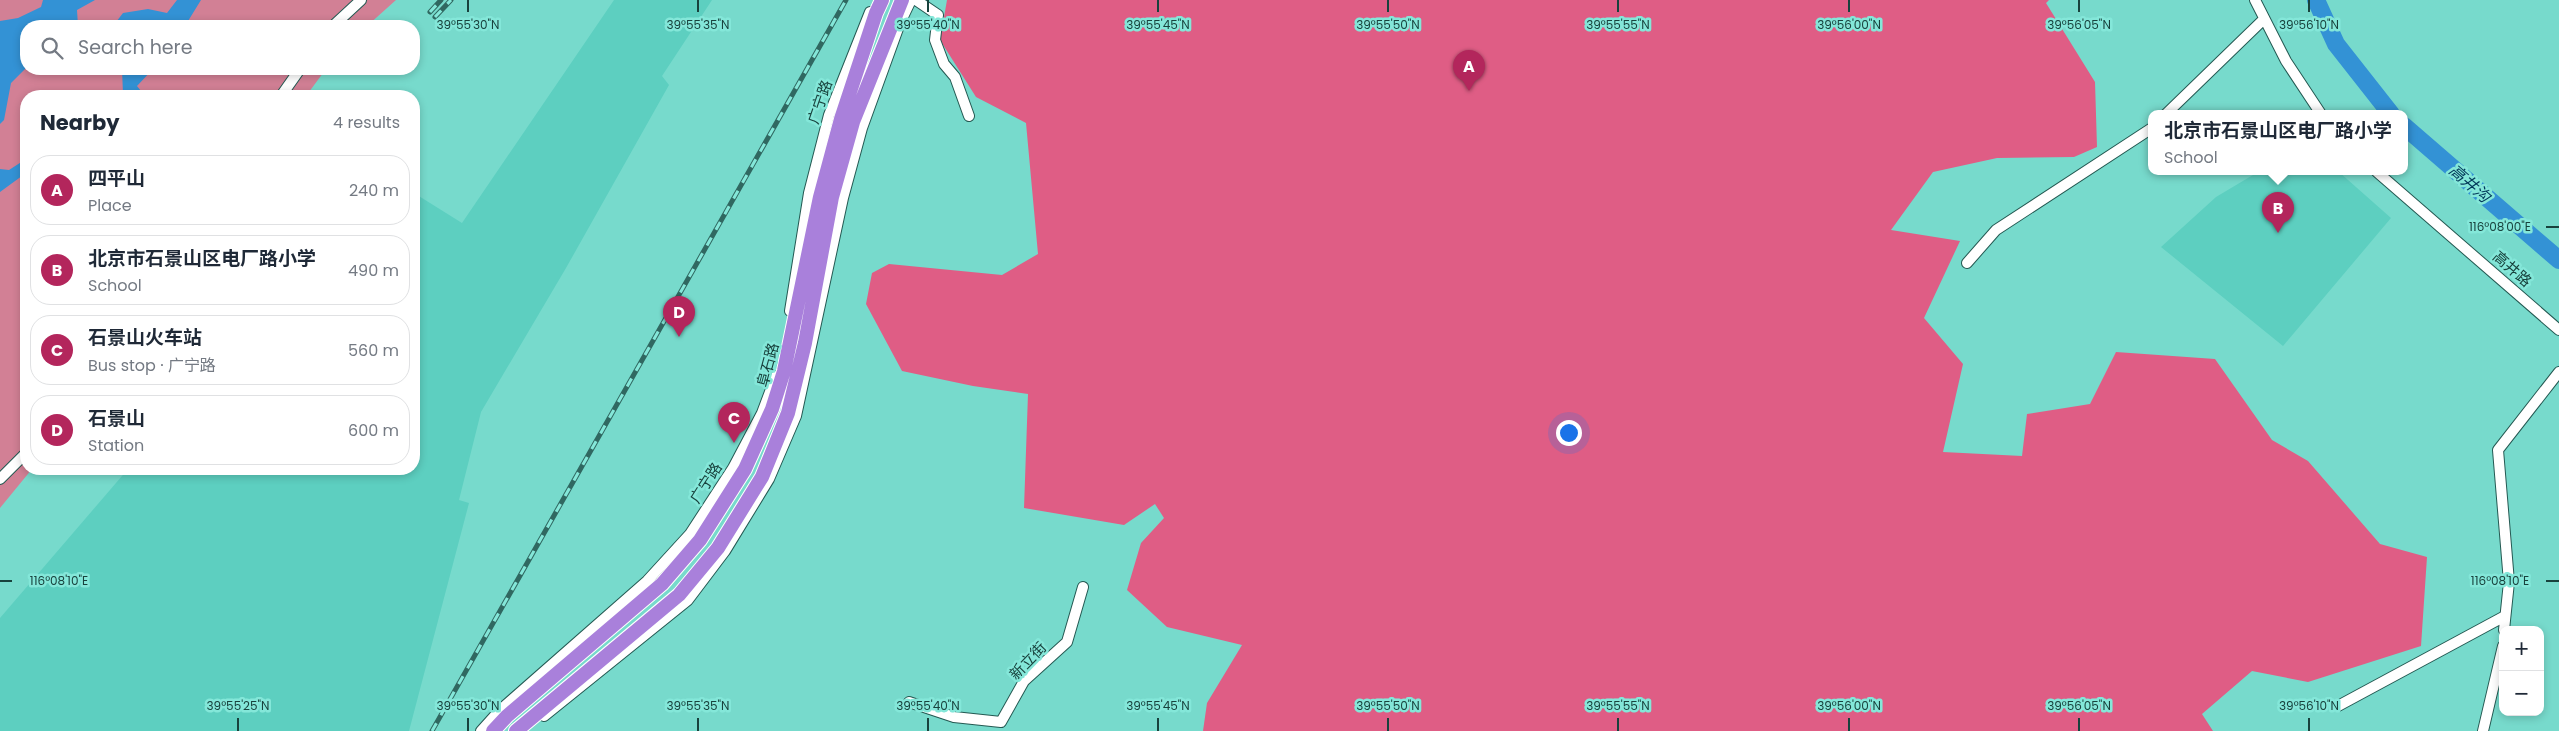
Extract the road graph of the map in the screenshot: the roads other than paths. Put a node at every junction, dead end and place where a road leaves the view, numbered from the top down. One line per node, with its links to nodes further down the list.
1 (361, 0): 9 (street)
2 (876, 0): 29 (street, 广宁路)
3 (882, 0): 30 (highway, 阜石路)
4 (902, 0): 31 (highway, 阜石路)
5 (911, 0): 32 (street)
6 (916, 0): 14 (street)
7 (2255, 0): 8 (street)
8 (2264, 19): 12 (street); 13 (street)
9 (339, 20)
10 (296, 75): 11 (street)
11 (285, 90)
12 (2170, 110)
13 (2318, 110)
14 (969, 116)
15 (2148, 131): 17 (street)
16 (2380, 175): 18 (street, 高井路)
17 (1967, 263)
18 (2559, 330)
19 (2559, 372): 23 (street)
20 (20, 459): 21 (street)
21 (0, 479)
22 (1083, 587): 28 (street, 新立街)
23 (2505, 616): 24 (street); 27 (street)
24 (2504, 626)
25 (2499, 662): 33 (street)
26 (909, 702): 28 (street, 新立街)
27 (2338, 706)
28 (1001, 726)
29 (481, 731)
30 (494, 731)
31 (516, 731)
32 (526, 731)
33 (2482, 731)

